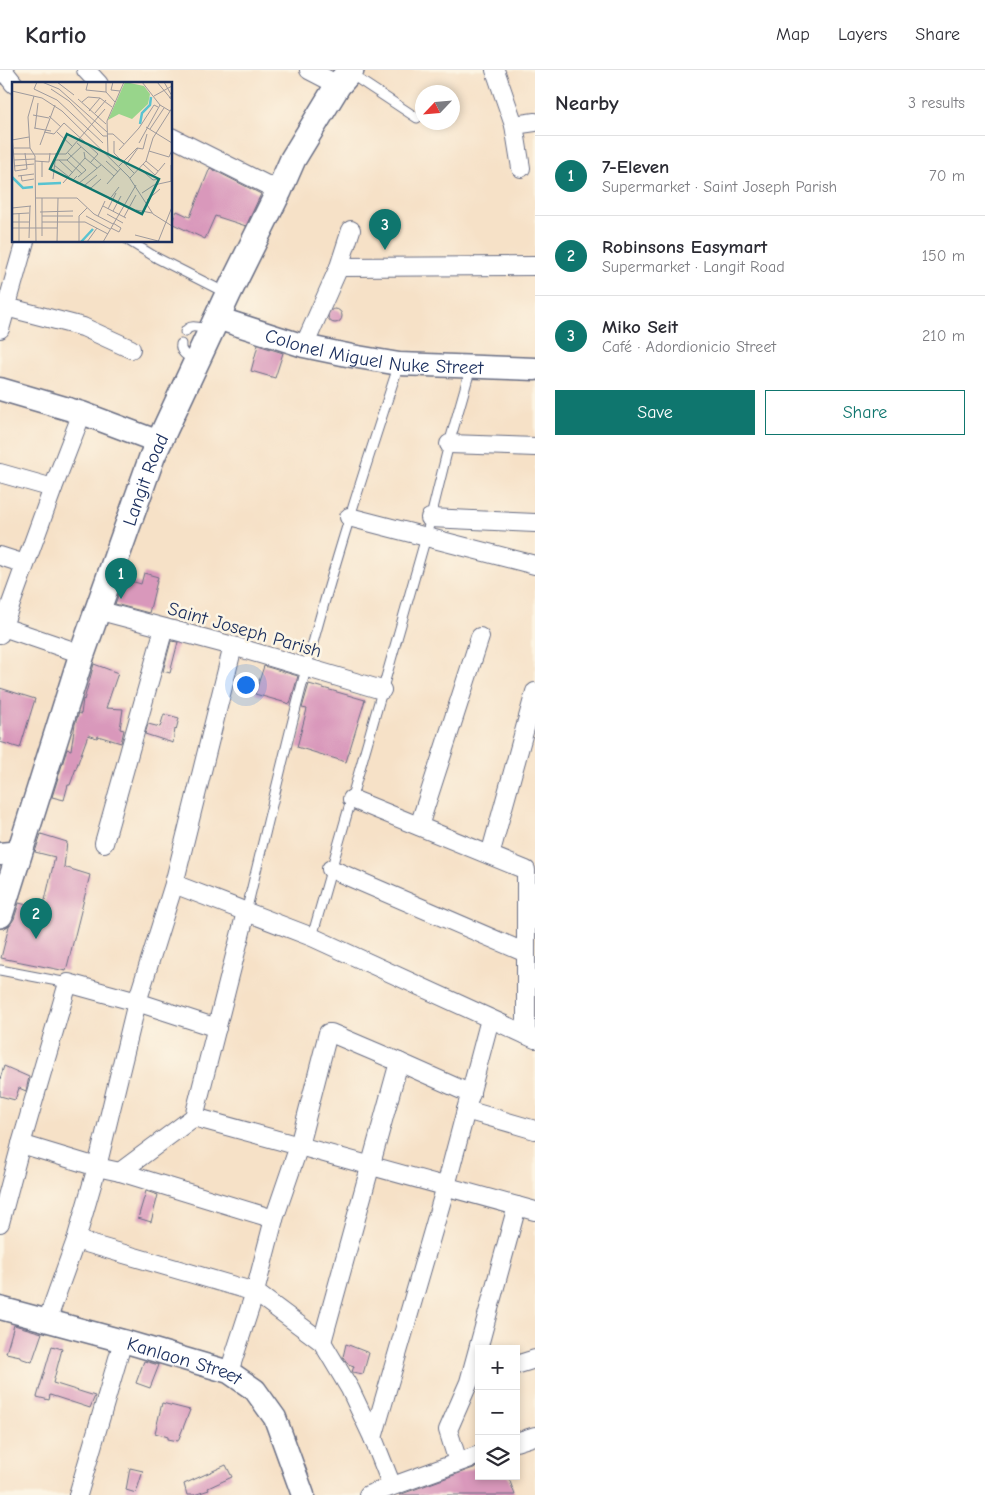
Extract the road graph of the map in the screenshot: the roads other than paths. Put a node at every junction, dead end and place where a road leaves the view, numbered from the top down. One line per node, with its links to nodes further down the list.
1 (3, 70): 6 (street)
2 (86, 70): 7 (street)
3 (308, 70): 5 (street)
4 (495, 70): 10 (street)
5 (346, 76): 8 (lane); 13 (main road, Langit Road)
6 (12, 82)
7 (97, 82)
8 (415, 117)
9 (535, 122): 10 (street)
10 (514, 125): 12 (street)
11 (172, 137): 13 (street)
12 (522, 168)
13 (279, 191): 19 (main road, Langit Road)
14 (351, 230): 18 (street)
15 (25, 242): 20 (street)
16 (131, 242): 19 (lane)
17 (535, 266): 18 (street)
18 (338, 268): 24 (street)
19 (228, 294): 21 (main road, Langit Road)
20 (6, 307): 22 (street); 25 (street)
21 (214, 324): 23 (lane); 24 (street, Colonel Miguel Nuke Street); 31 (main road, Langit Road)
22 (0, 329)
23 (185, 332)
24 (304, 346): 26 (street, Colonel Miguel Nuke Street)
25 (131, 349)
26 (400, 364): 27 (street, Colonel Miguel Nuke Street); 36 (lane)
27 (471, 366): 28 (street, Colonel Miguel Nuke Street); 32 (lane)
28 (535, 369)
29 (0, 390): 30 (street)
30 (82, 414): 31 (street); 35 (street)
31 (159, 442): 43 (main road, Langit Road)
32 (449, 444): 33 (street); 37 (lane)
33 (535, 447)
34 (0, 473): 35 (street)
35 (52, 488): 41 (street)
36 (350, 518): 39 (street); 49 (lane)
37 (430, 518): 38 (street); 39 (lane)
38 (535, 523)
39 (426, 538): 42 (street); 50 (lane)
40 (0, 556): 41 (street)
41 (25, 564): 45 (street)
42 (535, 565)
43 (97, 610): 44 (street, Saint Joseph Parish); 48 (main road, Langit Road)
44 (164, 628): 47 (street, Saint Joseph Parish); 55 (street)
45 (1, 629): 48 (street)
46 (480, 637): 54 (street)
47 (233, 646): 49 (street, Saint Joseph Parish); 59 (street)
48 (82, 654): 56 (main road, Langit Road)
49 (306, 668): 50 (street, Saint Joseph Parish); 60 (lane)
50 (382, 690): 53 (lane)
51 (535, 692): 52 (street)
52 (530, 730): 57 (street)
53 (352, 799): 54 (street); 58 (lane)
54 (419, 826): 57 (street)
55 (104, 843)
56 (9, 854): 61 (main road, Langit Road)
57 (490, 855): 63 (street)
58 (331, 869): 62 (lane); 63 (street)
59 (174, 884): 60 (street); 66 (street)
60 (246, 912): 62 (street); 68 (street)
61 (0, 915)
62 (312, 937): 67 (street)
63 (526, 953): 69 (street)
64 (0, 970): 65 (lane)
65 (68, 984): 66 (street); 74 (street)
66 (137, 1002): 68 (street); 77 (street)
67 (490, 1020): 69 (street); 71 (street)
68 (217, 1028): 72 (street)
69 (530, 1037)
70 (399, 1062): 71 (street); 75 (street); 76 (street)
71 (468, 1102): 73 (street); 79 (street)
72 (194, 1117): 75 (street); 78 (street)
73 (535, 1130)
74 (21, 1144): 77 (street); 83 (street)
75 (298, 1146): 76 (street); 82 (street)
76 (370, 1166): 79 (street); 89 (street)
77 (97, 1167): 78 (street); 84 (street)
78 (120, 1172): 82 (street)
79 (446, 1186): 80 (street); 95 (street)
80 (517, 1206): 81 (street); 93 (street)
81 (535, 1211)
82 (274, 1219): 85 (street)
83 (0, 1223)
84 (76, 1240): 85 (street); 87 (street)
85 (255, 1292): 89 (street); 92 (street)
86 (0, 1308): 87 (street, Kanlaon Street)
87 (47, 1321): 88 (street, Kanlaon Street)
88 (123, 1341): 92 (street, Kanlaon Street); 100 (street)
89 (322, 1342): 95 (street)
90 (535, 1359): 91 (street)
91 (520, 1364)
92 (229, 1372): 101 (street, Kanlaon Street)
93 (474, 1380): 98 (street)
94 (535, 1436): 96 (street)
95 (373, 1438): 99 (street)
96 (520, 1441)
97 (475, 1456): 98 (street)
98 (458, 1462): 99 (street)
99 (392, 1486): 102 (street)
100 (78, 1495)
101 (302, 1495)
102 (368, 1495)

